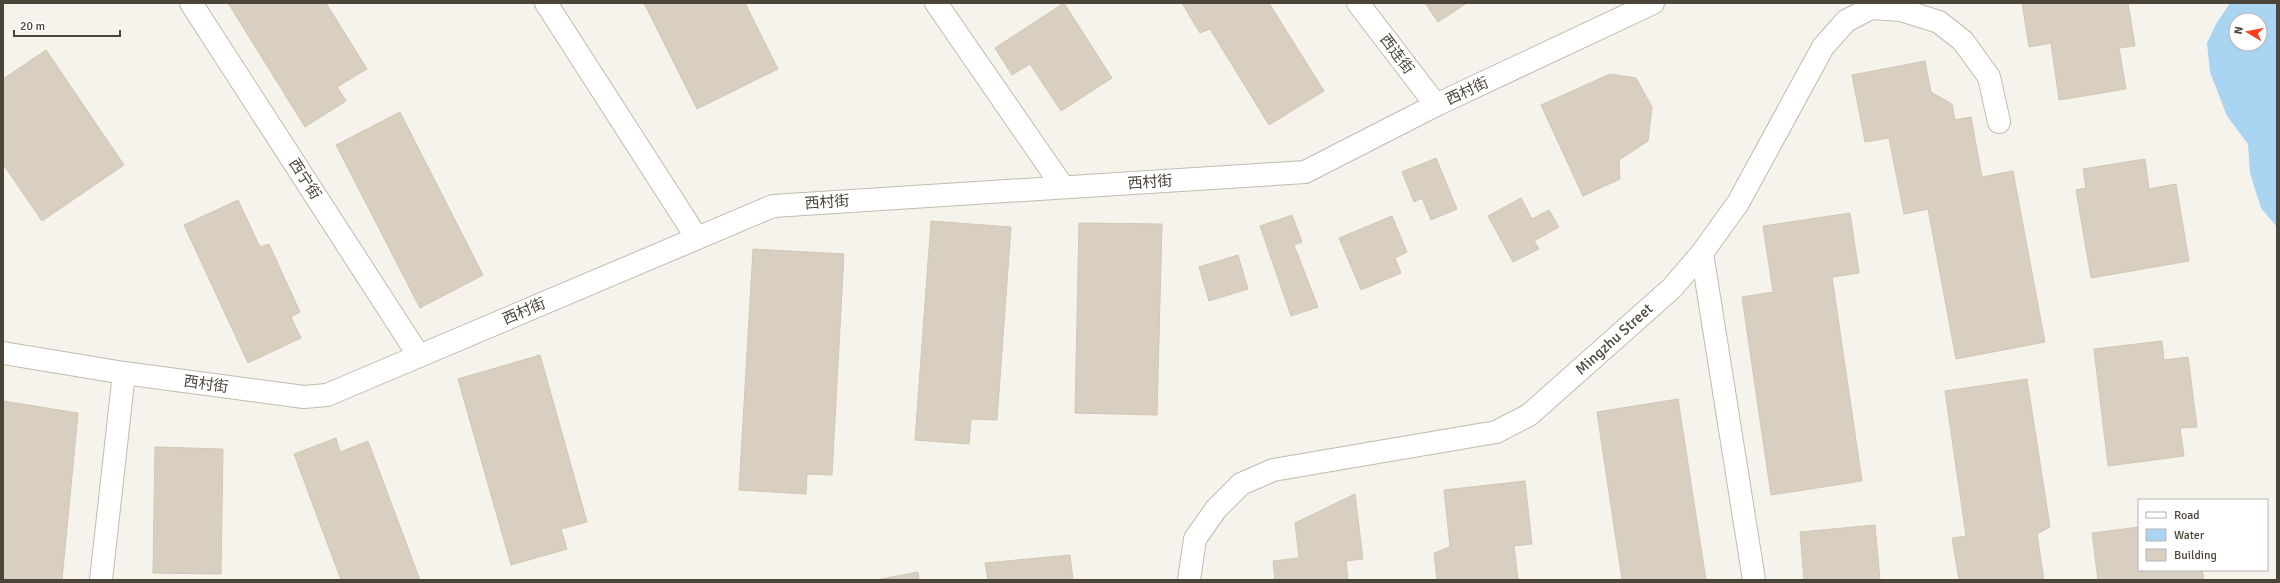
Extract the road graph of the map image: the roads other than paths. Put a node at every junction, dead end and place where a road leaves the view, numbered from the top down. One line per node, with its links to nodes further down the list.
1 (192, 3): 12 (street, 西宁街)
2 (546, 3): 9 (street)
3 (936, 3): 8 (street)
4 (1358, 3): 6 (street, 西连街)
5 (1653, 3): 6 (street, 西村街)
6 (1436, 105): 8 (street, 西村街)
7 (1999, 122): 10 (street, Mingzhu Street)
8 (1063, 187): 9 (street, 西村街)
9 (697, 238): 12 (street, 西村街)
10 (1702, 253): 15 (street, Mingzhu Street); 16 (street)
11 (3, 353): 13 (street, 西村街)
12 (419, 356): 13 (street, 西村街)
13 (124, 373): 14 (street)
14 (101, 580)
15 (1189, 580)
16 (1754, 580)

